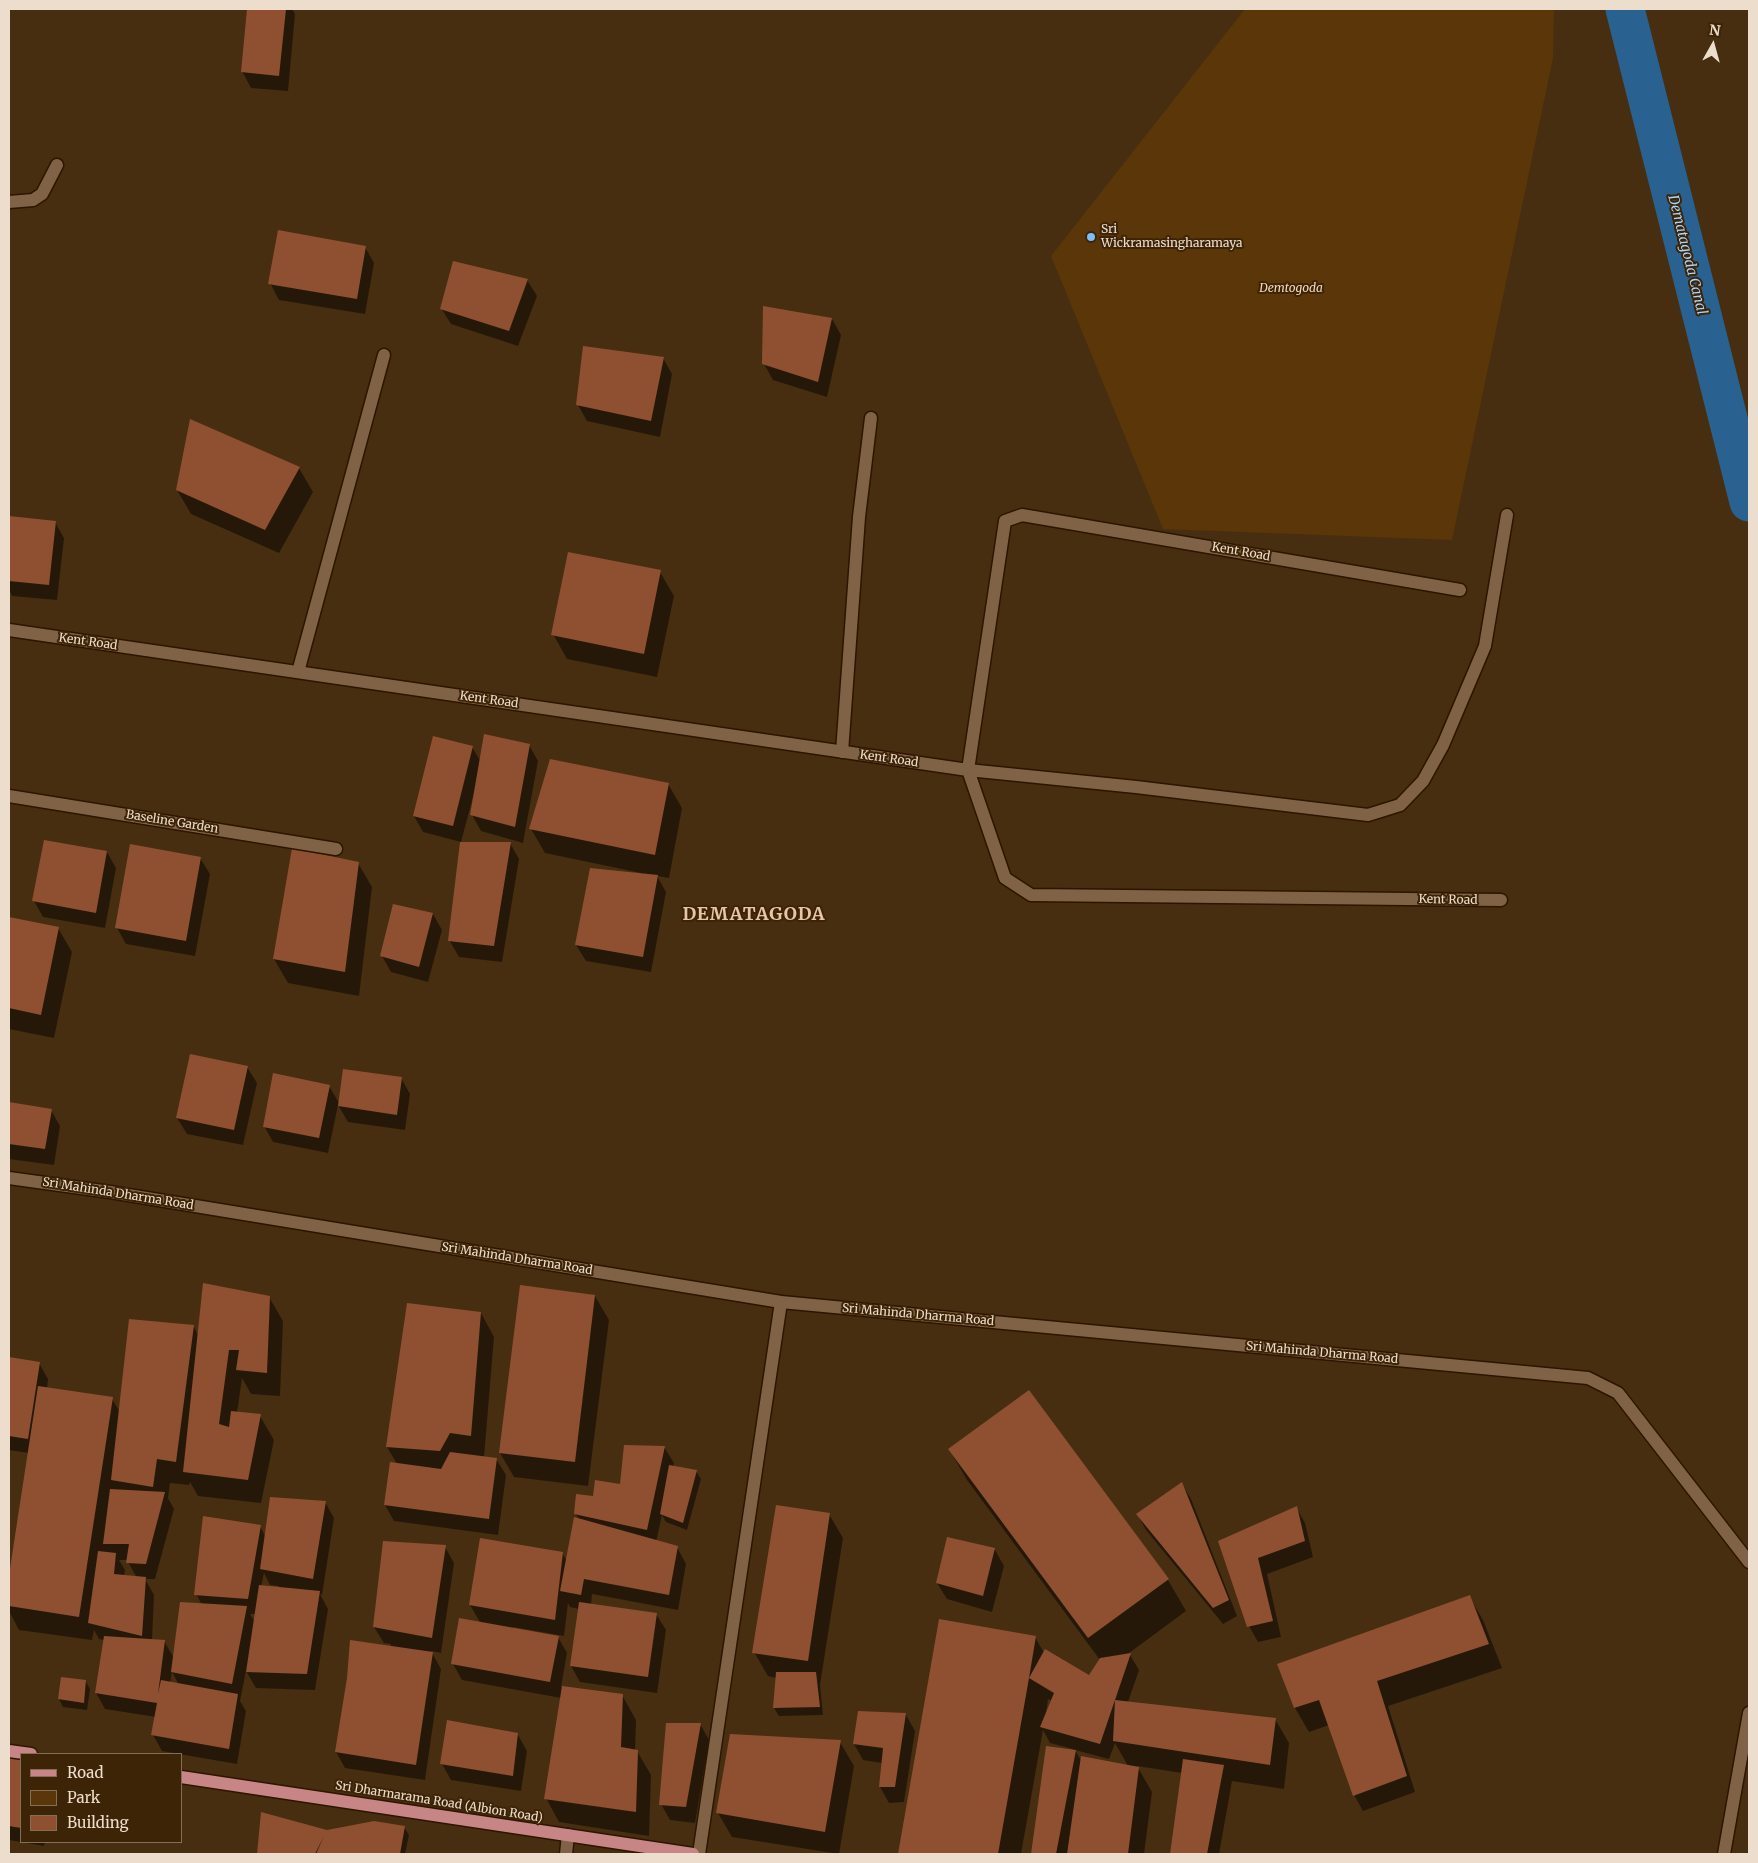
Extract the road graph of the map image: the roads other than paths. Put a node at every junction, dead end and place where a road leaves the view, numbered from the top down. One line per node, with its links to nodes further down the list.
1 (57, 165): 2 (street)
2 (9, 202)
3 (384, 355): 8 (street)
4 (871, 418): 9 (street)
5 (1507, 515): 10 (street)
6 (1460, 590): 10 (street, Kent Road)
7 (9, 630): 8 (street, Kent Road)
8 (298, 672): 9 (street, Kent Road)
9 (842, 752): 10 (street, Kent Road)
10 (968, 770): 13 (street, Kent Road)
11 (9, 796): 12 (street, Baseline Garden)
12 (336, 849)
13 (1501, 900)
14 (9, 1178): 15 (street, Sri Mahinda Dharma Road)
15 (781, 1302): 16 (street, Sri Mahinda Dharma Road); 24 (street)
16 (1749, 1562)
17 (1749, 1713): 25 (street)
18 (9, 1751): 19 (main road)
19 (23, 1753)
20 (182, 1777): 21 (main road, Sri Dharmarama Road (Albion Road))
21 (568, 1835): 22 (street); 23 (main road, Sri Dharmarama Road (Albion Road))
22 (566, 1854)
23 (693, 1854)
24 (700, 1854)
25 (1724, 1854)

